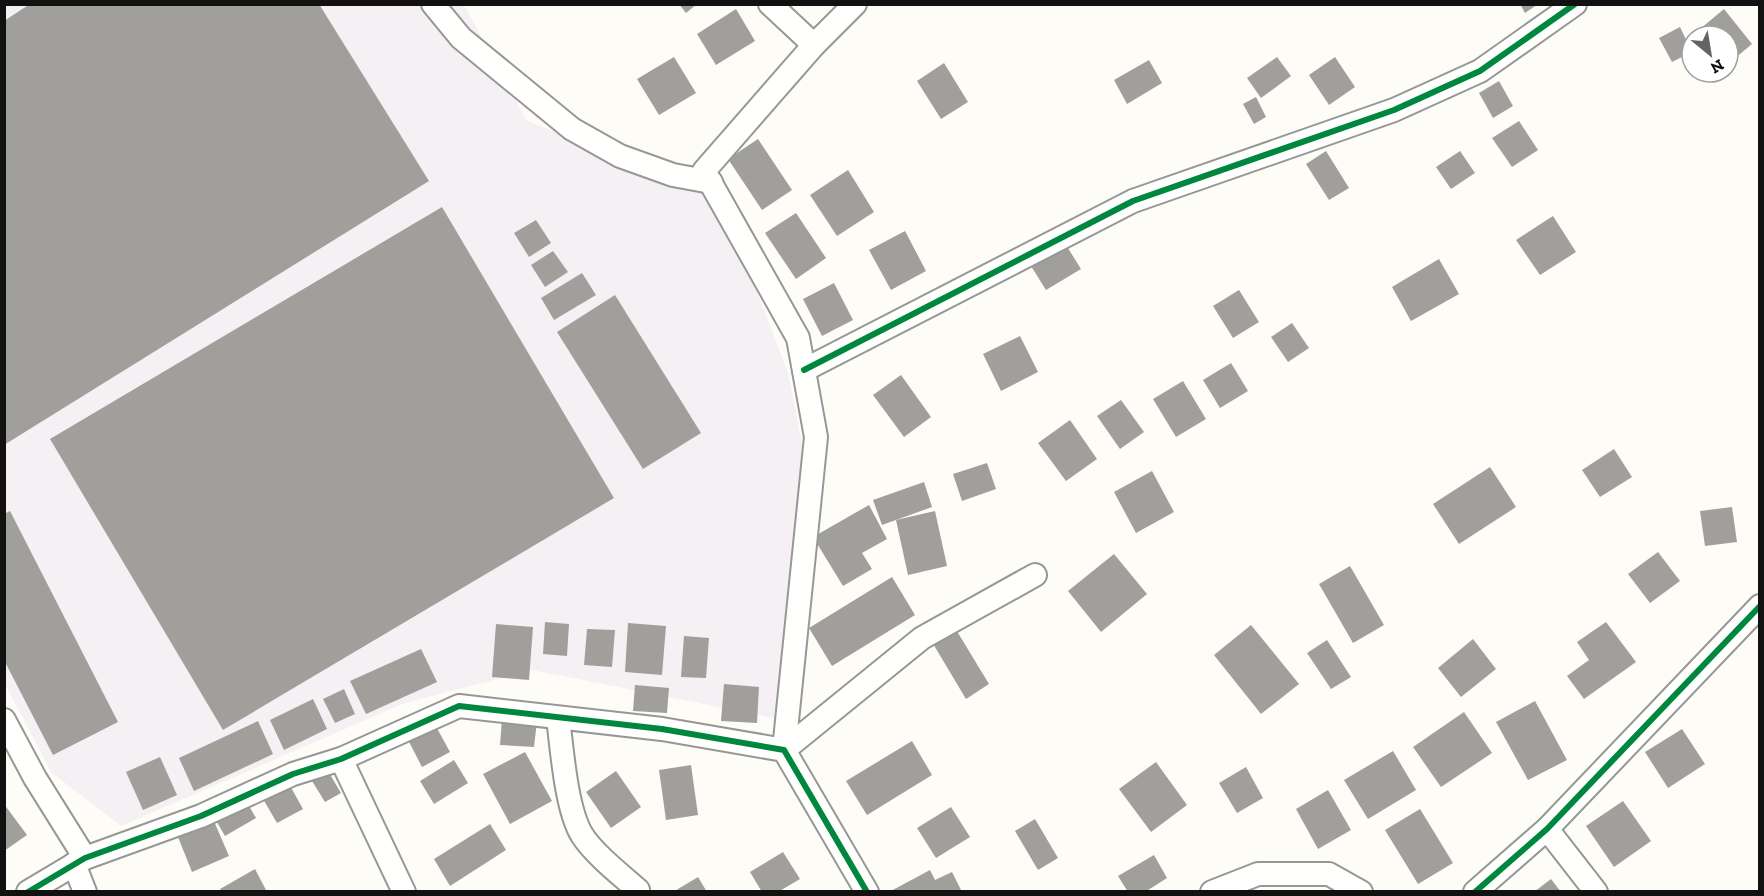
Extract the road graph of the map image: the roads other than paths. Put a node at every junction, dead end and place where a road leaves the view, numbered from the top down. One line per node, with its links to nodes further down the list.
1 (433, 4): 6 (street)
2 (770, 4): 5 (street)
3 (855, 4): 5 (street)
4 (1575, 4): 7 (street)
5 (814, 45): 6 (street)
6 (711, 182): 7 (street)
7 (804, 370): 12 (street)
8 (1035, 575): 12 (street)
9 (1760, 606): 14 (street)
10 (558, 718): 12 (street); 13 (street); 16 (street)
11 (4, 720): 15 (street)
12 (784, 750): 20 (street)
13 (341, 759): 15 (street); 19 (street)
14 (1547, 829): 23 (street); 24 (street)
15 (80, 861): 17 (street); 18 (street)
16 (638, 890)
17 (27, 891)
18 (85, 891)
19 (404, 891)
20 (867, 891)
21 (1212, 891): 22 (street)
22 (1360, 891)
23 (1475, 891)
24 (1596, 891)

